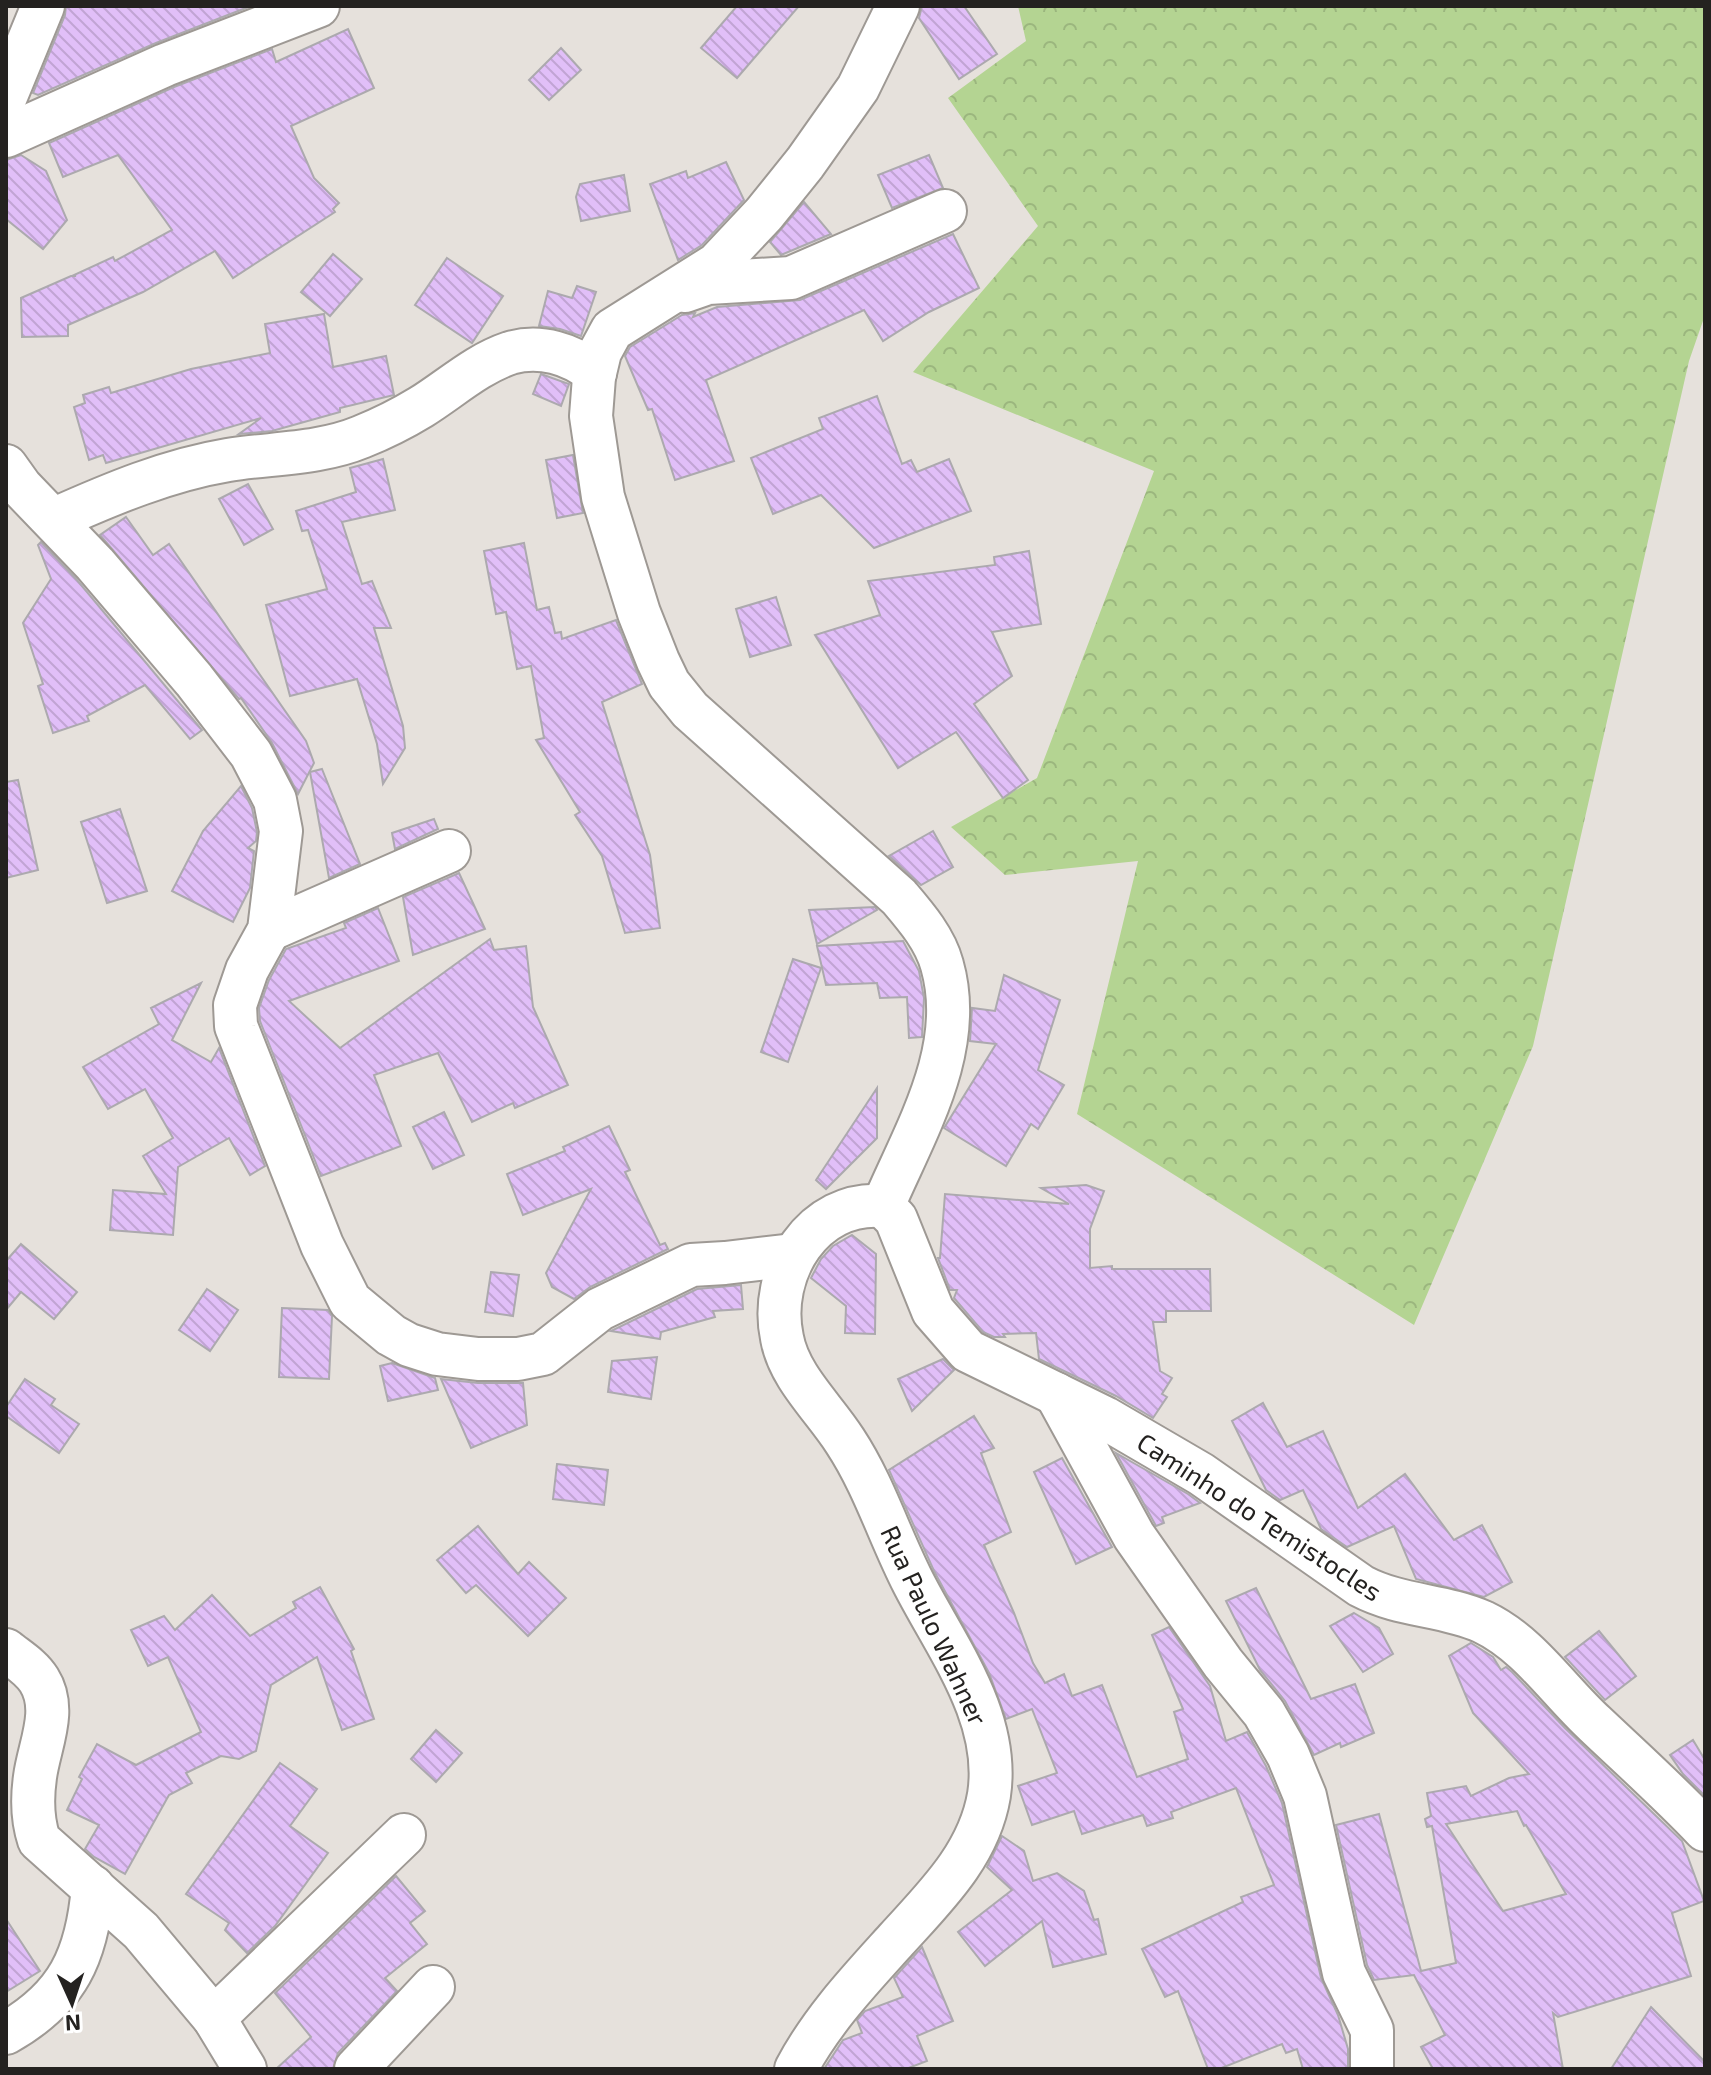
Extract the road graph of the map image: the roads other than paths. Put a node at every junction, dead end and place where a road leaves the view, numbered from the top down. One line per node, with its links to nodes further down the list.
1 (43, 6): 4 (street)
2 (318, 6): 5 (street)
3 (898, 6): 7 (street)
4 (6, 96)
5 (6, 136)
6 (945, 211): 7 (street)
7 (647, 306): 8 (street)
8 (595, 373): 10 (street); 13 (street)
9 (6, 466): 10 (street)
10 (55, 519): 12 (street)
11 (449, 851): 12 (street)
12 (269, 930): 14 (street)
13 (883, 1206): 14 (street, Rua Paulo Wahner); 15 (street, Caminho do Temistocles)
14 (793, 1255): 25 (street, Rua Paulo Wahner)
15 (1056, 1394): 17 (street, Caminho do Temistocles); 26 (street)
16 (6, 1650): 19 (street)
17 (1705, 1830)
18 (404, 1835): 21 (street)
19 (93, 1887): 21 (street); 22 (street)
20 (433, 1987): 24 (street)
21 (214, 2018): 23 (street)
22 (6, 2033)
23 (245, 2069)
24 (356, 2069)
25 (796, 2069)
26 (1372, 2069)

